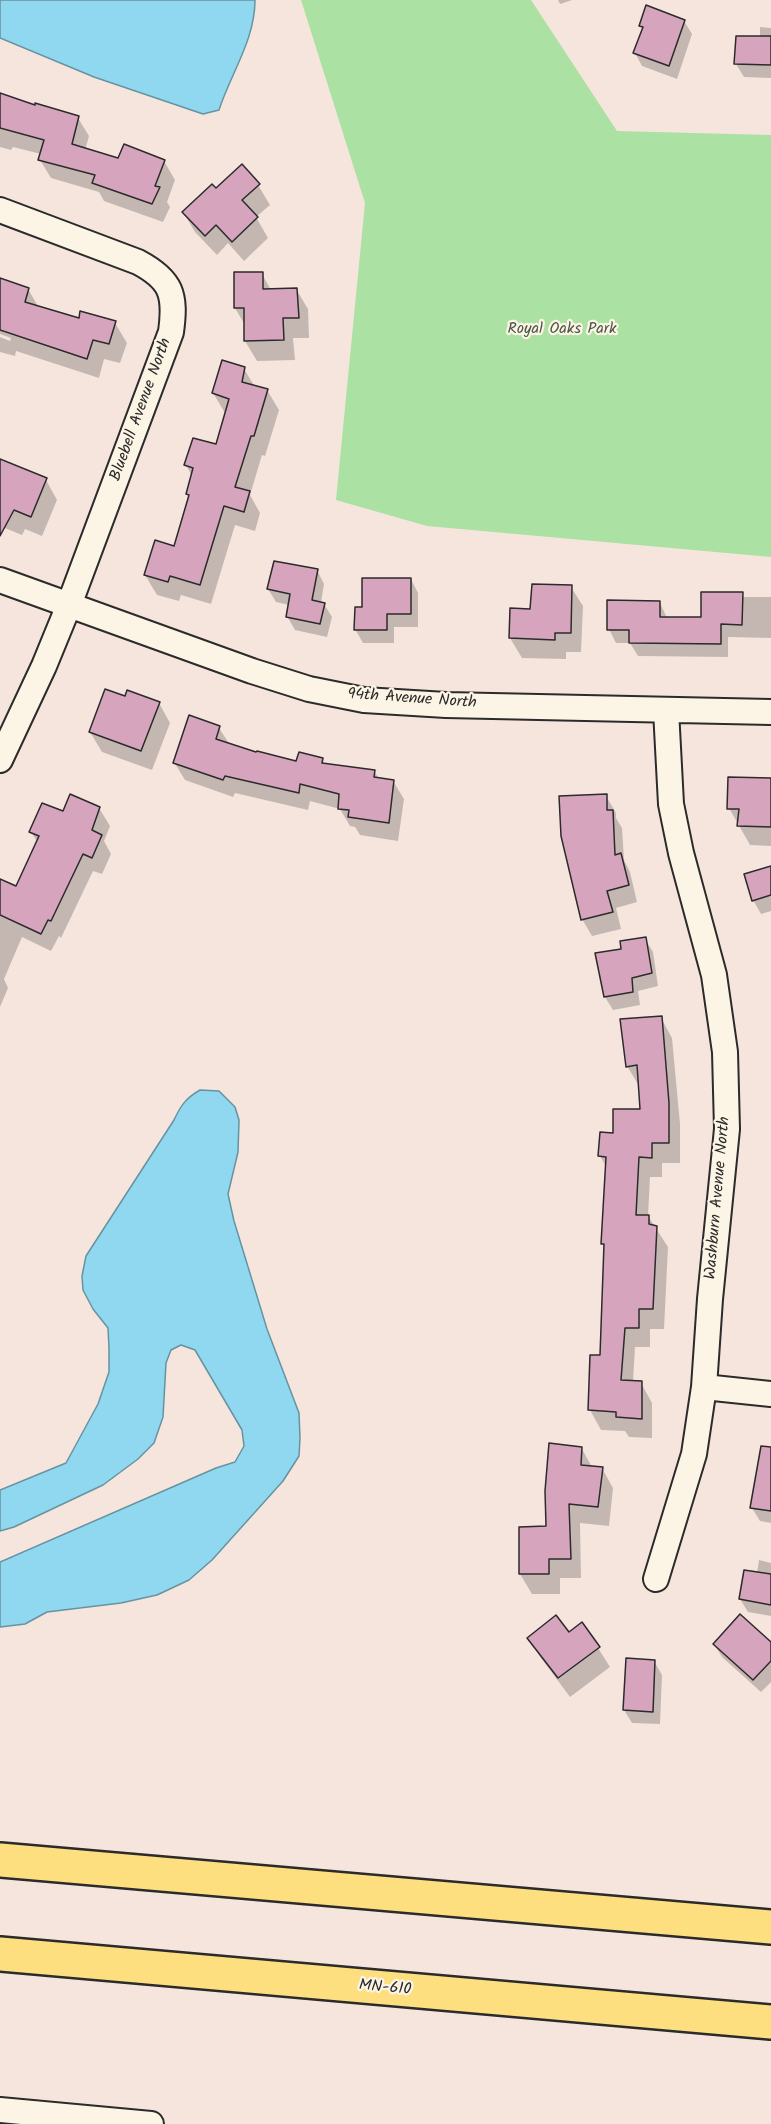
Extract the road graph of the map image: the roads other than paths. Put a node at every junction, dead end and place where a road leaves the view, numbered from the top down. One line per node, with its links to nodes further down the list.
1 (0, 210): 3 (street, Bluebell Avenue North)
2 (0, 580): 3 (street, 94th Avenue North)
3 (69, 605): 4 (street, 94th Avenue North); 6 (street, Bluebell Avenue North)
4 (666, 710): 5 (street, 94th Avenue North); 7 (street, Washburn Avenue North)
5 (771, 712)
6 (0, 760)
7 (704, 1387): 8 (street); 9 (street, Washburn Avenue North)
8 (771, 1394)
9 (656, 1579)
10 (0, 1860): 11 (highway)
11 (371, 1892): 12 (highway); 13 (highway)
12 (771, 1913)
13 (771, 1927)
14 (0, 1954): 15 (highway, MN-610)
15 (771, 2022)
16 (0, 2110): 17 (street)
17 (151, 2124)

